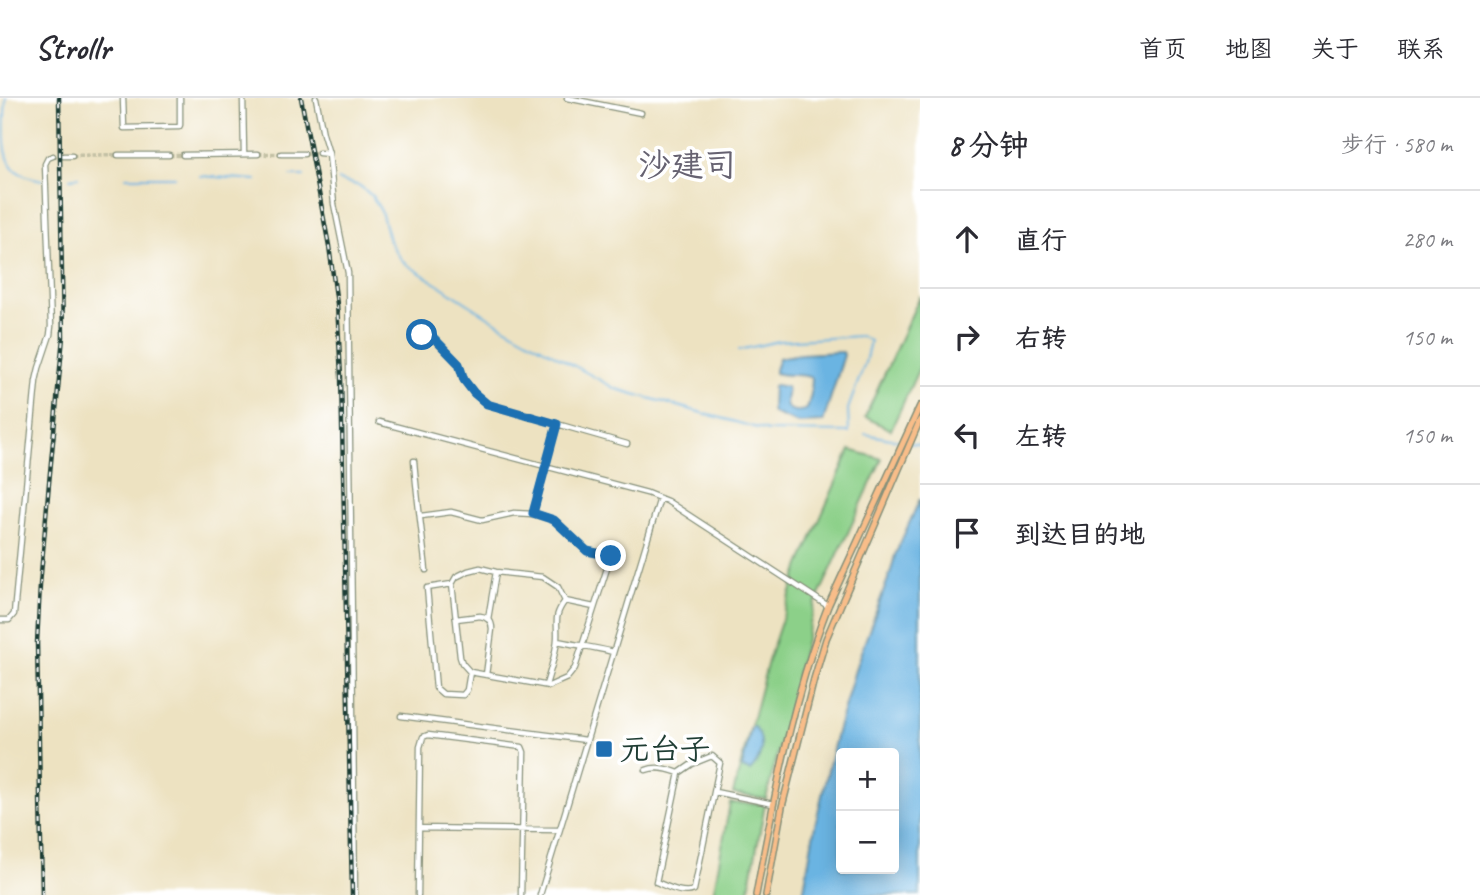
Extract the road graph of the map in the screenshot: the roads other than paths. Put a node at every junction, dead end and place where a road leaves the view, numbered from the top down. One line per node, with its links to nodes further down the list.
1 (123, 98): 2 (street)
2 (180, 98)
3 (243, 98): 9 (street)
4 (316, 98): 8 (street)
5 (566, 98): 6 (street)
6 (641, 113)
7 (318, 153): 8 (street)
8 (329, 153): 56 (street)
9 (244, 154): 14 (street); 15 (street)
10 (281, 154): 11 (street)
11 (304, 154)
12 (118, 155): 13 (street)
13 (169, 155)
14 (183, 155)
15 (258, 155)
16 (53, 156): 40 (street)
17 (63, 156): 18 (street)
18 (72, 156)
19 (422, 335): 23 (street)
20 (920, 406): 24 (main road)
21 (920, 420): 24 (main road)
22 (379, 422): 28 (street)
23 (557, 424): 25 (street); 28 (street)
24 (910, 435): 26 (main road)
25 (627, 443)
26 (904, 447): 36 (main road); 61 (main road)
27 (414, 461): 31 (street)
28 (546, 467): 29 (street); 30 (street)
29 (660, 498): 36 (street); 43 (street)
30 (533, 513): 31 (street); 37 (street)
31 (421, 516): 32 (street)
32 (426, 570)
33 (496, 572): 34 (street); 35 (street); 38 (street)
34 (452, 584): 39 (street); 44 (street)
35 (565, 601): 37 (street); 41 (street)
36 (828, 606): 52 (main road)
37 (594, 607): 42 (street)
38 (488, 618): 39 (street); 45 (street)
39 (456, 619): 44 (street)
40 (0, 620)
41 (557, 641): 42 (street); 46 (street)
42 (582, 646): 43 (street); 46 (street)
43 (613, 652): 48 (street)
44 (470, 672): 45 (street)
45 (486, 675): 46 (street)
46 (546, 685)
47 (401, 716): 48 (street)
48 (586, 740): 55 (street)
49 (646, 770): 50 (street)
50 (679, 773): 51 (street); 51 (street)
51 (715, 792): 52 (street)
52 (773, 804): 60 (main road)
53 (419, 828): 54 (street); 54 (street); 57 (street)
54 (523, 829): 55 (street); 58 (street)
55 (559, 830): 59 (street)
56 (355, 895)
57 (418, 895)
58 (521, 895)
59 (540, 895)
60 (756, 895)
61 (766, 895)

